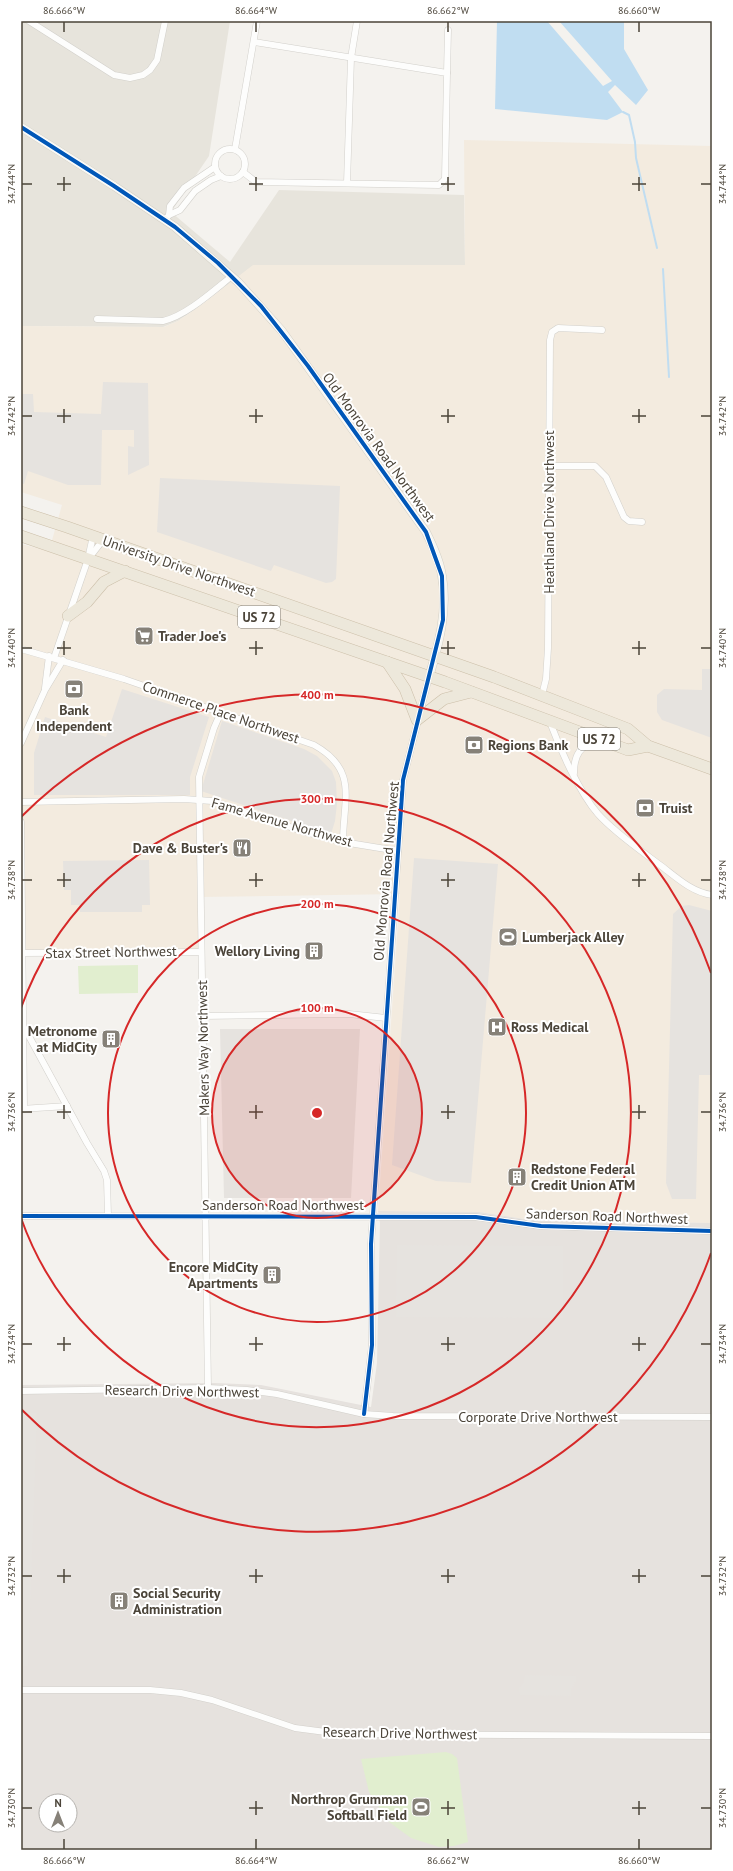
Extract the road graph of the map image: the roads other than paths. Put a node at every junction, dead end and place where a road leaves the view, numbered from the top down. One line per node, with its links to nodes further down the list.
1 (29, 21): 2 (street)
2 (165, 21)
3 (257, 21): 6 (street)
4 (357, 21): 7 (street)
5 (448, 30): 8 (street)
6 (254, 42): 7 (street); 10 (street)
7 (351, 58): 8 (street); 14 (street)
8 (446, 73): 14 (street)
9 (21, 127): 15 (street, Old Monrovia Road Northwest)
10 (235, 150): 11 (street); 12 (street)
11 (215, 166): 13 (street); 15 (street)
12 (243, 172): 13 (street); 14 (street)
13 (221, 176): 15 (street)
14 (347, 183)
15 (167, 218): 16 (street, Old Monrovia Road Northwest)
16 (232, 276): 17 (street); 28 (street, Old Monrovia Road Northwest)
17 (97, 319)
18 (602, 330): 19 (street, Heathland Drive Northwest)
19 (550, 466): 21 (street); 35 (street, Heathland Drive Northwest)
20 (24, 513): 23 (highway, University Drive Northwest / US 72)
21 (642, 522)
22 (21, 536): 24 (highway, University Drive Northwest / US 72)
23 (98, 538): 24 (street); 24 (street); 28 (highway, University Drive Northwest / US 72)
24 (88, 559): 25 (highway, University Drive Northwest / US 72); 26 (street)
25 (125, 571): 26 (highway); 31 (highway, University Drive Northwest / US 72)
26 (68, 616): 29 (street)
27 (21, 649): 29 (street, Commerce Place Northwest)
28 (435, 655): 32 (street, Old Monrovia Road Northwest); 35 (highway, University Drive Northwest / US 72)
29 (51, 657): 30 (street, Commerce Place Northwest); 33 (street)
30 (63, 660): 33 (street); 36 (street, Commerce Place Northwest)
31 (387, 662): 32 (highway, University Drive Northwest / US 72); 37 (highway)
32 (429, 677): 34 (highway, University Drive Northwest / US 72); 37 (street, Old Monrovia Road Northwest)
33 (45, 690): 40 (street)
34 (472, 692): 37 (highway); 38 (highway, University Drive Northwest / US 72)
35 (542, 695): 41 (highway, University Drive Northwest / US 72)
36 (221, 712): 44 (street, Makers Way Northwest); 47 (street, Commerce Place Northwest)
37 (417, 720): 48 (street, Old Monrovia Road Northwest)
38 (550, 722): 39 (highway, University Drive Northwest / US 72); 43 (street)
39 (600, 740): 41 (highway, University Drive Northwest / US 72); 43 (street)
40 (21, 743)
41 (648, 746): 42 (highway, University Drive Northwest / US 72)
42 (712, 768)
43 (574, 775): 49 (street)
44 (199, 800): 45 (street, Fame Avenue Northwest); 47 (street, Fame Avenue Northwest); 50 (street, Makers Way Northwest)
45 (21, 802)
46 (21, 822): 51 (street)
47 (343, 842): 48 (street, Fame Avenue Northwest)
48 (398, 851): 53 (street, Old Monrovia Road Northwest)
49 (712, 895)
50 (201, 952): 51 (street, Stax Street Northwest); 52 (street, Makers Way Northwest)
51 (22, 953): 54 (street)
52 (202, 1016): 53 (street); 59 (street, Makers Way Northwest)
53 (386, 1018): 60 (street, Old Monrovia Road Northwest)
54 (24, 1028): 55 (street); 56 (street)
55 (67, 1106): 56 (street); 58 (street)
56 (22, 1109)
57 (21, 1216): 58 (street, Sanderson Road Northwest)
58 (108, 1216): 59 (street, Sanderson Road Northwest)
59 (206, 1216): 60 (street, Sanderson Road Northwest); 62 (street, Makers Way Northwest)
60 (374, 1216): 61 (street, Sanderson Road Northwest); 64 (street, Old Monrovia Road Northwest)
61 (712, 1231)
62 (208, 1388): 63 (street, Research Drive Northwest); 64 (street, Research Drive Northwest)
63 (21, 1391)
64 (364, 1414): 65 (street, Corporate Drive Northwest)
65 (712, 1417)
66 (21, 1690): 67 (street, Research Drive Northwest)
67 (712, 1736)

